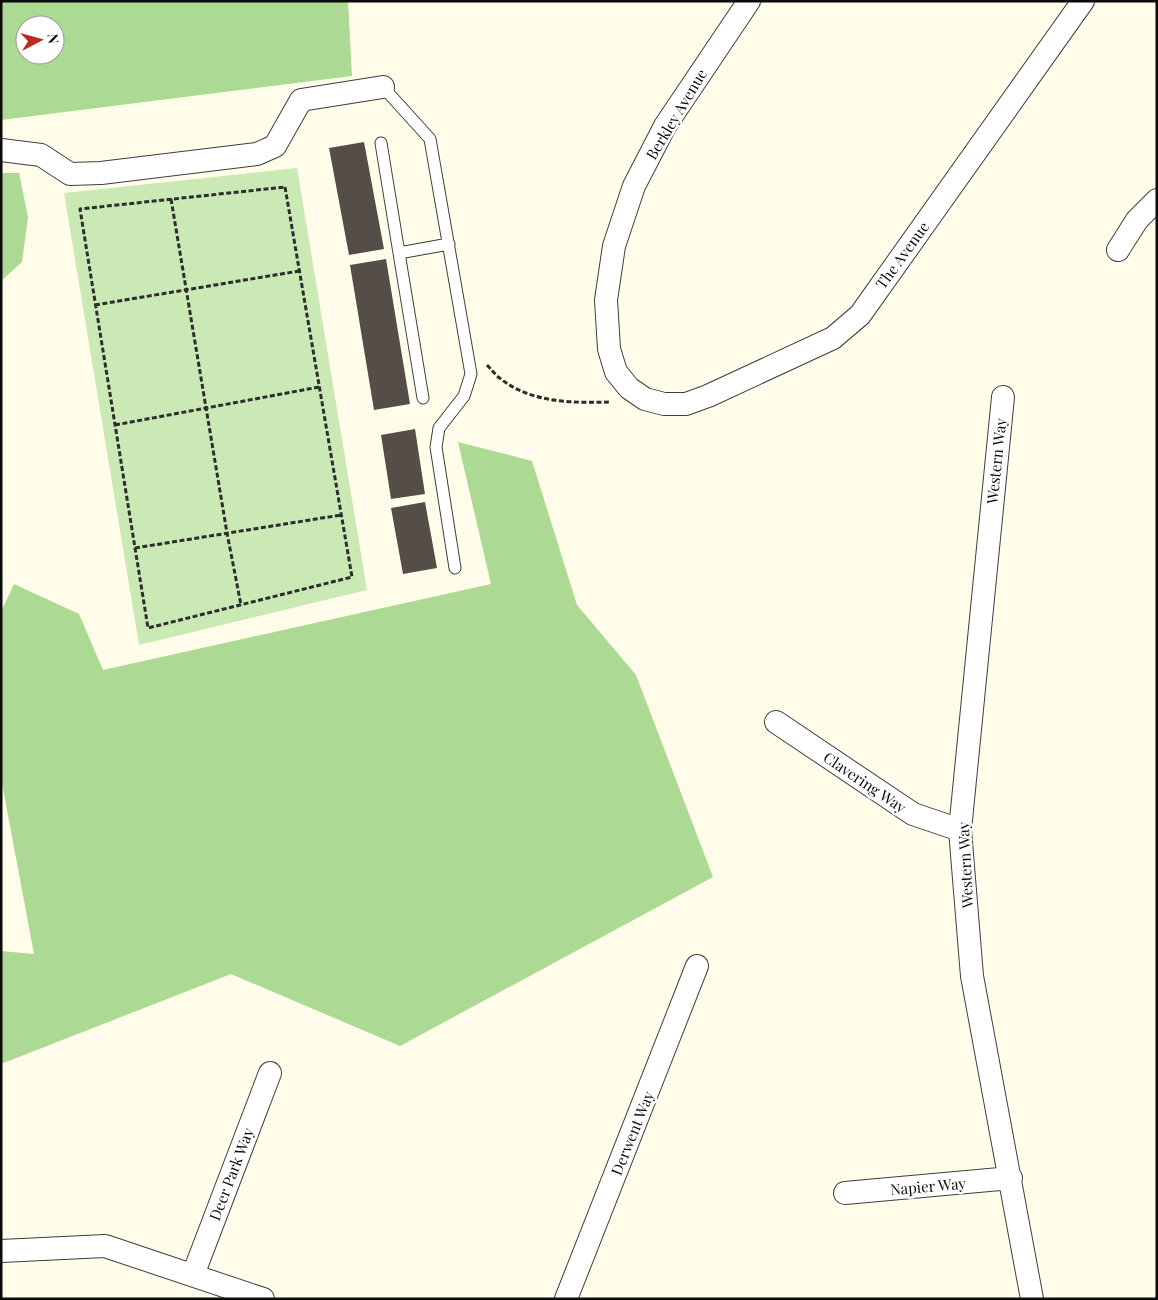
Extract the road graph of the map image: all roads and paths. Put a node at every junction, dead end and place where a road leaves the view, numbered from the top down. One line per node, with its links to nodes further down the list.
1 (1084, 1): 18 (street, The Avenue)
2 (740, 4): 18 (street, Berkley Avenue)
3 (383, 87): 5 (street); 8 (lane)
4 (381, 143): 10 (lane)
5 (1, 150)
6 (171, 199): 11 (path); 12 (path); 13 (path)
7 (1157, 200): 9 (street)
8 (449, 244): 10 (lane); 14 (lane)
9 (1118, 250)
10 (399, 253): 17 (lane)
11 (299, 271): 12 (path); 15 (path)
12 (187, 290): 13 (path); 19 (path)
13 (95, 305): 20 (path)
14 (465, 337): 18 (path); 24 (lane)
15 (319, 387): 19 (path); 21 (path)
16 (1003, 396): 27 (street, Western Way)
17 (423, 398)
18 (645, 399)
19 (207, 408): 20 (path); 22 (path)
20 (115, 425): 23 (path)
21 (341, 515): 22 (path); 25 (path)
22 (227, 533): 23 (path); 25 (path)
23 (135, 548): 25 (path)
24 (455, 568)
25 (241, 604)
26 (776, 722): 27 (street, Clavering Way)
27 (960, 830): 30 (street, Western Way)
28 (697, 966): 35 (street, Derwent Way)
29 (270, 1073): 33 (street, Deer Park Way)
30 (1011, 1178): 31 (street, Napier Way); 36 (street, Western Way)
31 (845, 1193)
32 (1, 1251): 33 (street)
33 (193, 1275): 34 (street)
34 (263, 1299)
35 (566, 1299)
36 (1032, 1299)

